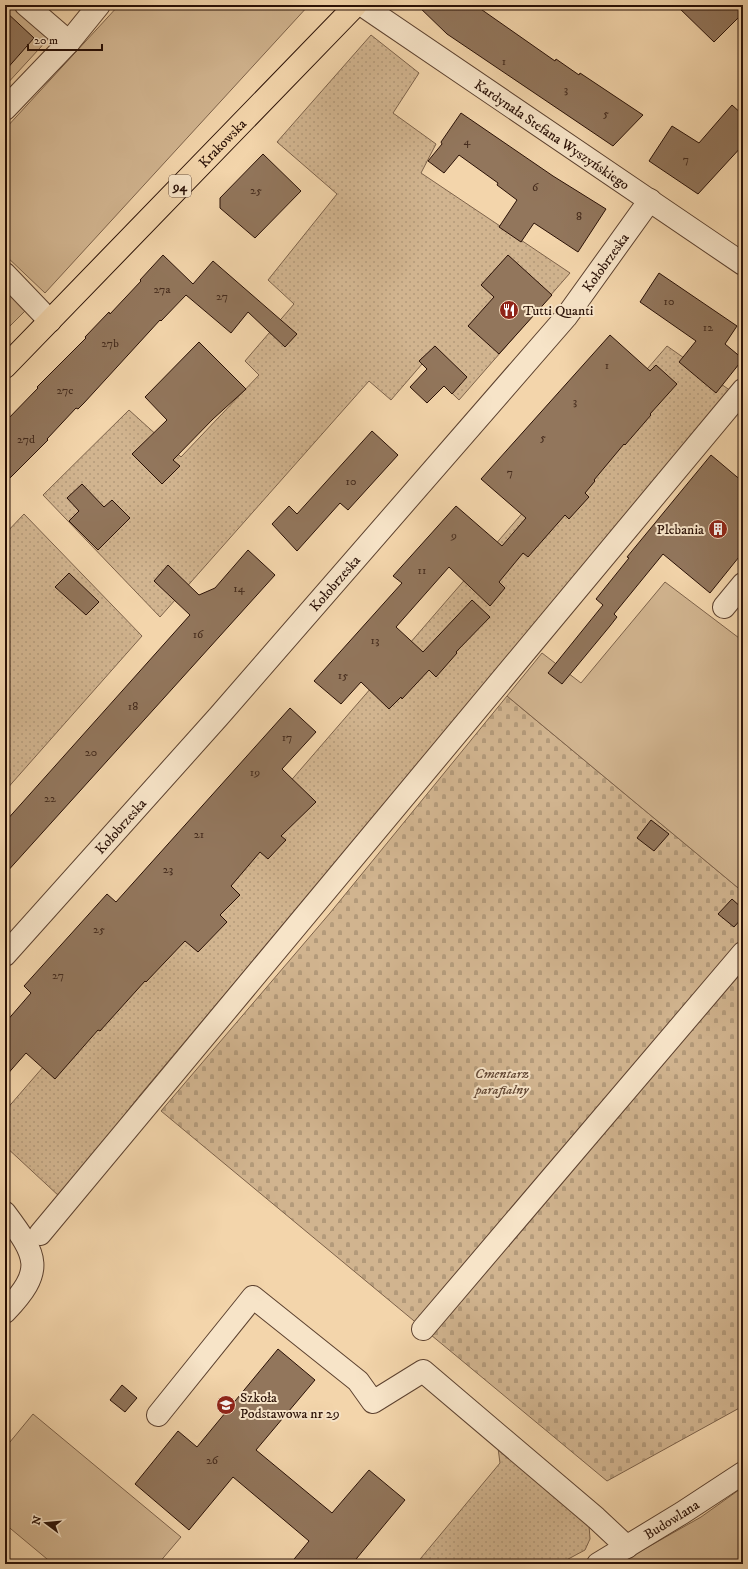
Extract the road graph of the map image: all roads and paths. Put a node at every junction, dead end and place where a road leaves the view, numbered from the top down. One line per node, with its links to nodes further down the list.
1 (26, 5): 5 (street)
2 (99, 5): 5 (street)
3 (356, 5): 10 (main road, Krakowska / 94)
4 (362, 5): 7 (street, Kardynała Stefana Wyszyńskiego)
5 (69, 42): 6 (street)
6 (5, 109)
7 (650, 200): 8 (street, Kardynała Stefana Wyszyńskiego); 16 (street, Kołobrzeska)
8 (743, 264)
9 (5, 274): 10 (street)
10 (50, 321): 11 (main road, Krakowska / 94)
11 (5, 367)
12 (743, 390): 18 (street)
13 (743, 584): 14 (street)
14 (724, 607)
15 (743, 953): 20 (street)
16 (5, 955)
17 (5, 1213): 19 (street)
18 (40, 1234)
19 (5, 1312)
20 (423, 1329)
21 (158, 1415): 23 (street)
22 (743, 1473): 23 (street, Budowlana)
23 (627, 1547): 24 (street, Budowlana)
24 (598, 1564)

